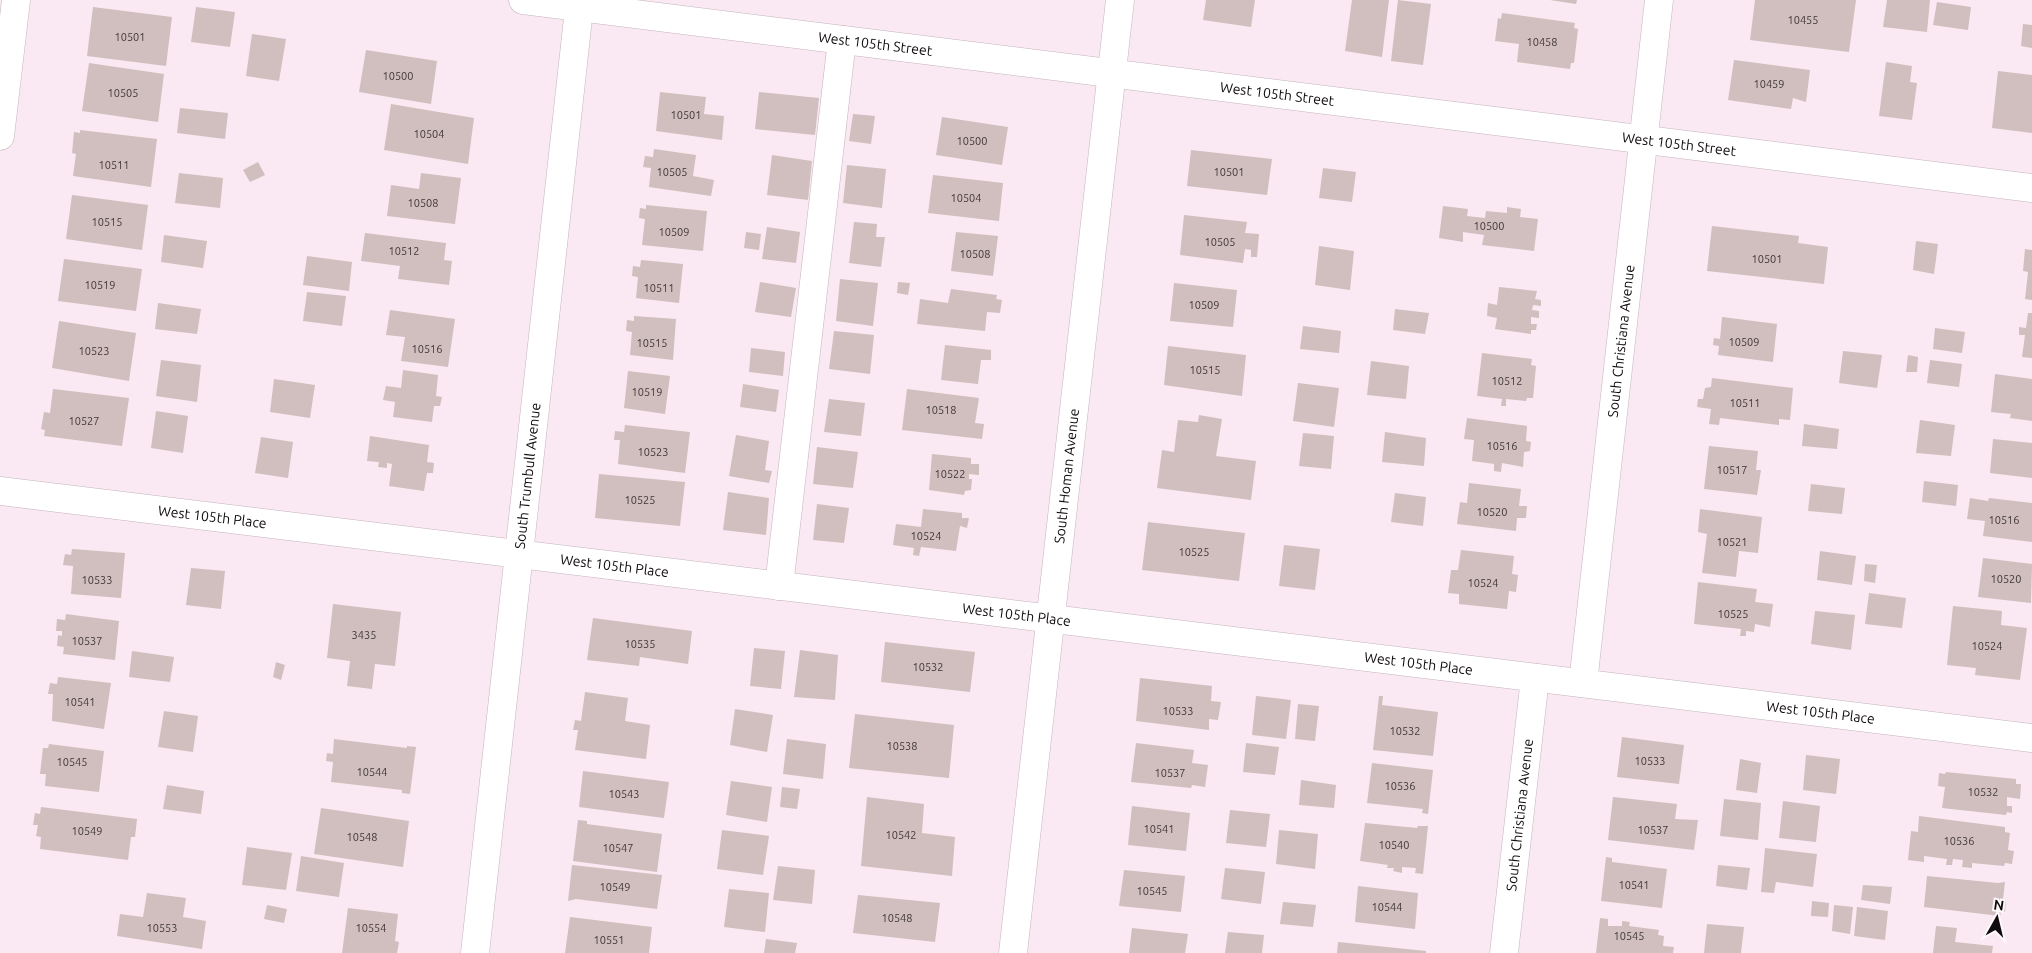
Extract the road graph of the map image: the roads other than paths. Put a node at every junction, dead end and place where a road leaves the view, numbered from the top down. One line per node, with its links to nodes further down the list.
1 (16, 0): 8 (street)
2 (523, 0): 5 (street, West 105th Street)
3 (1120, 0): 7 (street, South Homan Avenue)
4 (1659, 0): 9 (street, South Christiana Avenue)
5 (580, 4): 6 (street, West 105th Street); 12 (street, South Trumbull Avenue)
6 (842, 40): 7 (street, West 105th Street); 13 (street)
7 (1112, 73): 9 (street, West 105th Street); 14 (street, South Homan Avenue)
8 (0, 136)
9 (1644, 139): 10 (street, West 105th Street); 16 (street, South Christiana Avenue)
10 (2032, 188)
11 (0, 491): 12 (street, West 105th Place)
12 (519, 554): 13 (street, West 105th Place); 18 (street, South Trumbull Avenue)
13 (779, 586): 14 (street, West 105th Place)
14 (1050, 619): 15 (street, West 105th Place); 19 (street, South Homan Avenue)
15 (1535, 678): 16 (street, West 105th Place); 20 (street, South Christiana Avenue)
16 (1583, 683): 17 (street, West 105th Place)
17 (2032, 738)
18 (475, 953)
19 (1013, 953)
20 (1504, 953)

